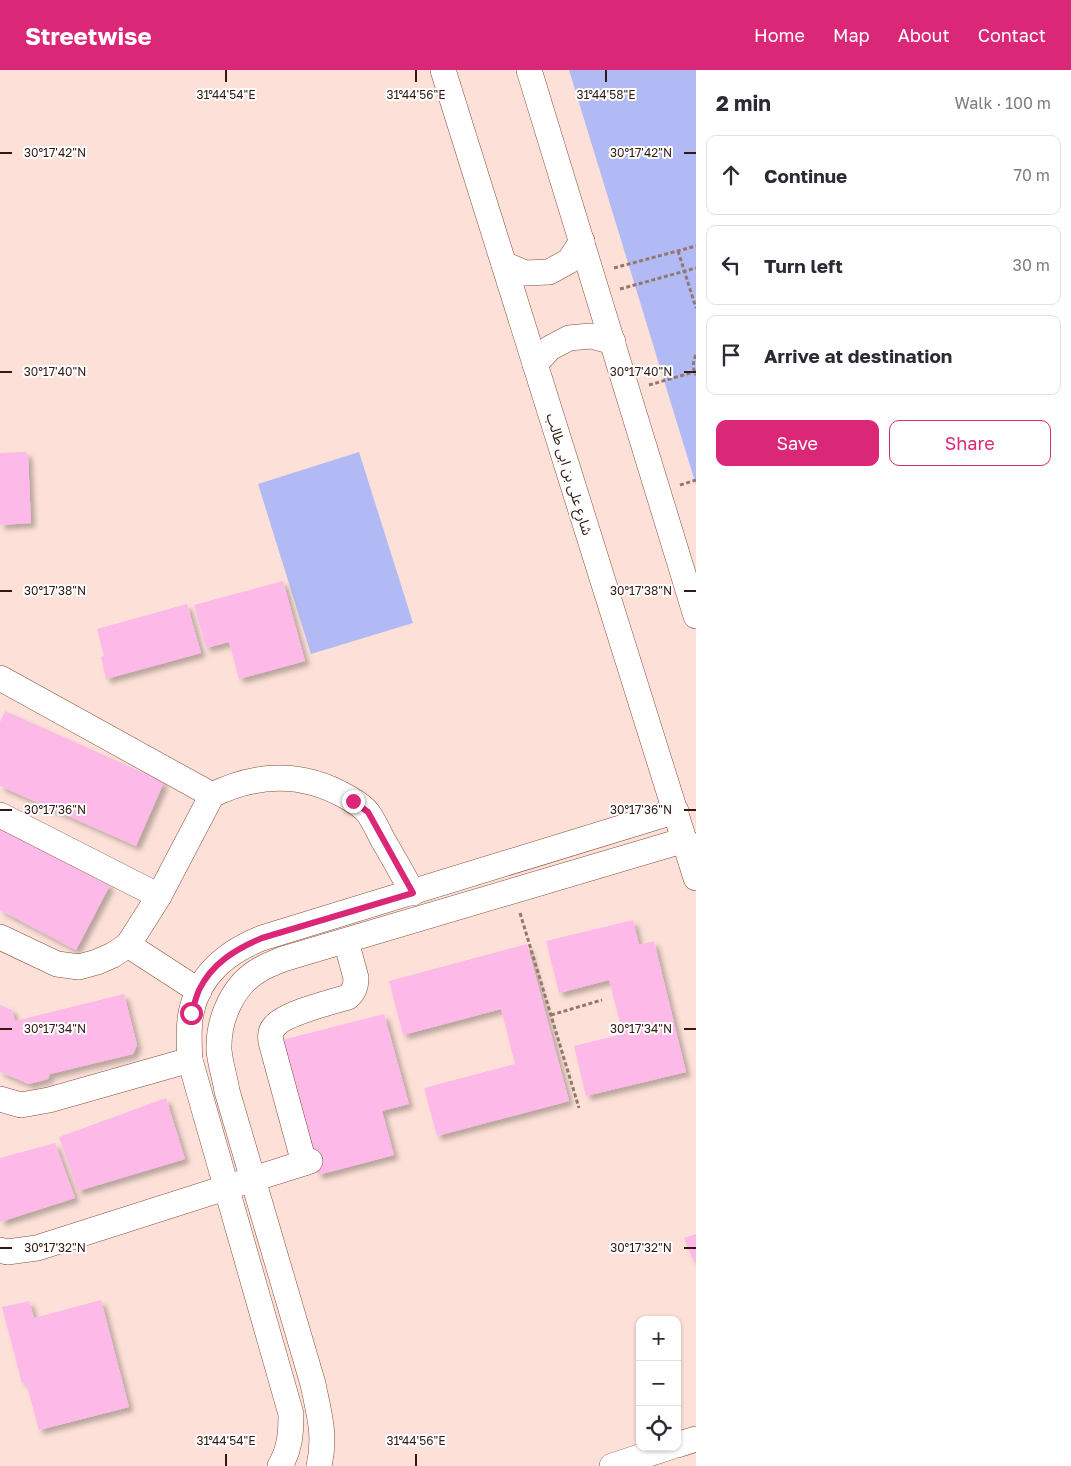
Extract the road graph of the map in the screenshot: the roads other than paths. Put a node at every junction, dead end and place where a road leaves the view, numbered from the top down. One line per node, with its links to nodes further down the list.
1 (443, 70): 4 (street, شارع على بن ابى طالب)
2 (529, 70): 3 (street)
3 (582, 242): 4 (street); 5 (street)
4 (504, 264): 6 (street, شارع على بن ابى طالب)
5 (612, 342): 6 (street); 7 (street)
6 (535, 364): 10 (street, شارع على بن ابى طالب)
7 (696, 616)
8 (0, 678): 9 (street)
9 (212, 795): 14 (street); 15 (street)
10 (676, 811): 12 (street, شارع على بن ابى طالب); 14 (street)
11 (0, 815): 15 (street)
12 (685, 840): 13 (street, شارع على بن ابى طالب); 17 (street)
13 (696, 878)
14 (413, 893): 19 (street)
15 (160, 896): 18 (street)
16 (0, 937): 18 (street)
17 (346, 941): 22 (street); 22 (street)
18 (128, 944): 19 (street)
19 (199, 991): 20 (street)
20 (190, 1060): 21 (street); 23 (street)
21 (0, 1099)
22 (252, 1180): 23 (street); 29 (street)
23 (226, 1188): 24 (street); 28 (street)
24 (0, 1250)
25 (696, 1439): 26 (street)
26 (681, 1444)
27 (658, 1451): 30 (street)
28 (280, 1466)
29 (319, 1466)
30 (612, 1466)

